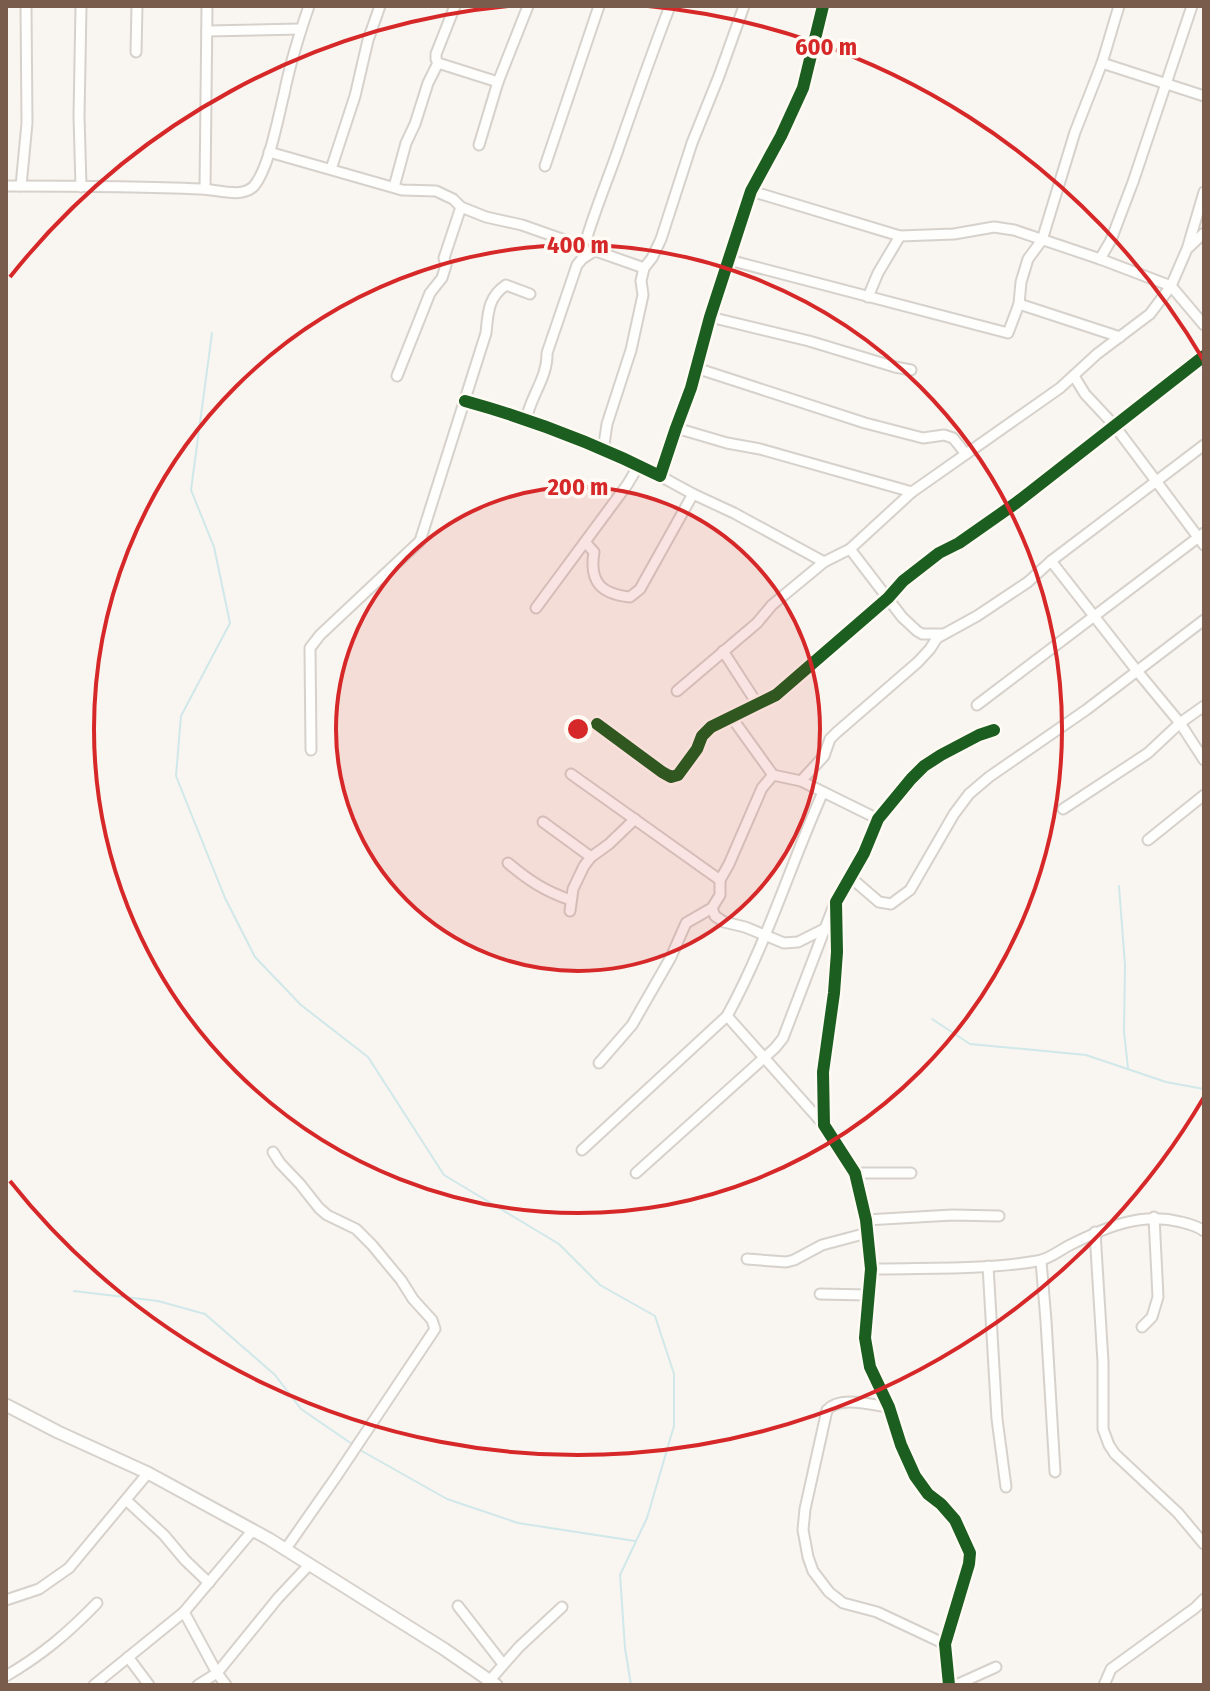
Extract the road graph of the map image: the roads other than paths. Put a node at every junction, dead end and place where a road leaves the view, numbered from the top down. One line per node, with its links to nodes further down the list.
1 (26, 6): 28 (street)
2 (81, 6): 29 (street)
3 (137, 6): 17 (street)
4 (207, 6): 16 (street)
5 (309, 6): 15 (street)
6 (380, 6): 26 (street)
7 (455, 6): 18 (street)
8 (528, 6): 20 (street)
9 (599, 6): 25 (street)
10 (670, 6): 38 (street)
11 (744, 6): 42 (street)
12 (823, 6): 32 (street)
13 (1119, 6): 19 (street)
14 (1192, 6): 21 (street)
15 (301, 29): 16 (street); 24 (street)
16 (207, 31): 31 (street)
17 (136, 52)
18 (438, 63): 20 (street); 30 (street)
19 (1102, 63): 21 (street); 37 (street)
20 (498, 82): 23 (street)
21 (1165, 83): 22 (street); 40 (street)
22 (1204, 96)
23 (479, 145)
24 (269, 152): 26 (street); 31 (street)
25 (545, 166)
26 (331, 169): 30 (street)
27 (6, 186): 28 (street)
28 (21, 186): 29 (street)
29 (81, 187): 31 (street)
30 (394, 187): 34 (street)
31 (205, 189)
32 (751, 191): 36 (street); 41 (street)
33 (1204, 192): 39 (street)
34 (461, 207): 38 (street); 53 (street)
35 (1204, 233): 39 (street)
36 (900, 236): 37 (street); 45 (street)
37 (1042, 240): 40 (street); 46 (street)
38 (589, 249): 42 (street); 56 (street)
39 (1187, 249): 43 (street)
40 (1100, 259): 43 (street)
41 (729, 260): 45 (street); 47 (street)
42 (644, 268): 60 (street)
43 (1171, 286): 48 (street); 49 (street)
44 (530, 294): 55 (street)
45 (868, 297): 46 (street)
46 (1019, 304): 49 (street)
47 (710, 317): 51 (street); 52 (street)
48 (1204, 325)
49 (1120, 337): 54 (street)
50 (1204, 356): 57 (street)
51 (696, 368): 58 (street); 61 (street)
52 (911, 370)
53 (397, 376)
54 (1074, 376): 57 (street); 61 (street)
55 (465, 401): 56 (street); 89 (street)
56 (526, 420): 60 (street)
57 (1114, 425): 66 (street); 74 (street)
58 (676, 428): 62 (street); 67 (street)
59 (1204, 445): 66 (street)
60 (603, 451): 63 (street)
61 (966, 454): 67 (street)
62 (665, 461): 64 (street); 65 (street)
63 (639, 465): 64 (street); 70 (street)
64 (649, 471): 65 (street)
65 (660, 476): 68 (street)
66 (1155, 481): 69 (street); 72 (street)
67 (912, 492): 71 (street)
68 (693, 494): 70 (street); 73 (street)
69 (1202, 539): 76 (street)
70 (585, 542): 75 (street)
71 (850, 549): 73 (street); 74 (street)
72 (1051, 561): 76 (street); 78 (street)
73 (824, 562): 79 (street)
74 (888, 598): 78 (street); 82 (street)
75 (536, 608)
76 (1093, 616): 80 (street); 83 (street)
77 (1204, 620): 80 (street)
78 (943, 634): 93 (street)
79 (723, 651): 81 (street); 82 (street)
80 (1137, 671): 86 (street); 103 (street)
81 (677, 691)
82 (758, 705): 85 (street)
83 (977, 705)
84 (1204, 706): 86 (street)
85 (732, 718): 87 (street); 92 (street)
86 (1180, 723): 90 (street); 96 (street)
87 (597, 724)
88 (994, 730): 98 (street)
89 (311, 750)
90 (1204, 760)
91 (571, 774): 97 (street)
92 (773, 775): 93 (street); 104 (street)
93 (801, 781): 94 (street)
94 (823, 792): 98 (street); 108 (street)
95 (1204, 795): 100 (street)
96 (1063, 809)
97 (635, 819): 101 (street); 104 (street)
98 (878, 819): 103 (street)
99 (543, 822): 101 (street)
100 (1148, 840)
101 (591, 857): 102 (street)
102 (508, 863)
103 (850, 877): 105 (street)
104 (720, 880): 106 (street)
105 (836, 902): 107 (street); 112 (street)
106 (712, 908): 108 (street); 111 (street)
107 (824, 929): 108 (street); 110 (street)
108 (765, 935): 109 (street)
109 (727, 1016): 110 (street); 113 (street)
110 (764, 1058): 112 (street); 115 (street)
111 (599, 1063)
112 (824, 1125): 116 (street)
113 (582, 1150)
114 (273, 1152): 139 (street)
115 (636, 1173)
116 (855, 1173): 117 (street); 120 (street)
117 (911, 1173)
118 (999, 1216): 120 (street)
119 (1154, 1217): 121 (street); 122 (street); 130 (street)
120 (866, 1220): 123 (street)
121 (1204, 1231)
122 (1095, 1232): 125 (street); 138 (street)
123 (867, 1233): 124 (street); 127 (street)
124 (747, 1259)
125 (1041, 1261): 126 (street); 133 (street)
126 (988, 1266): 127 (street); 135 (street)
127 (871, 1269): 129 (street)
128 (820, 1294): 129 (street)
129 (868, 1295): 132 (street)
130 (1142, 1327)
131 (6, 1405): 134 (street)
132 (889, 1407): 148 (street); 148 (street)
133 (1055, 1472)
134 (148, 1473): 136 (street); 137 (street)
135 (1006, 1487)
136 (126, 1500): 141 (street); 143 (street)
137 (253, 1530): 139 (street); 141 (street)
138 (1204, 1541)
139 (285, 1550): 140 (street)
140 (309, 1565): 152 (street); 154 (street)
141 (209, 1583): 147 (street)
142 (1204, 1599): 161 (street)
143 (6, 1600)
144 (97, 1603): 153 (street)
145 (458, 1606): 150 (street)
146 (562, 1607): 150 (street)
147 (184, 1612): 149 (street); 152 (street)
148 (945, 1644): 159 (street)
149 (128, 1657): 155 (street); 156 (street)
150 (503, 1664): 154 (street)
151 (996, 1667): 160 (street)
152 (217, 1673): 157 (street); 158 (street)
153 (6, 1676)
154 (493, 1682)
155 (94, 1685)
156 (149, 1685)
157 (198, 1685)
158 (226, 1685)
159 (949, 1685)
160 (956, 1685)
161 (1104, 1685)

